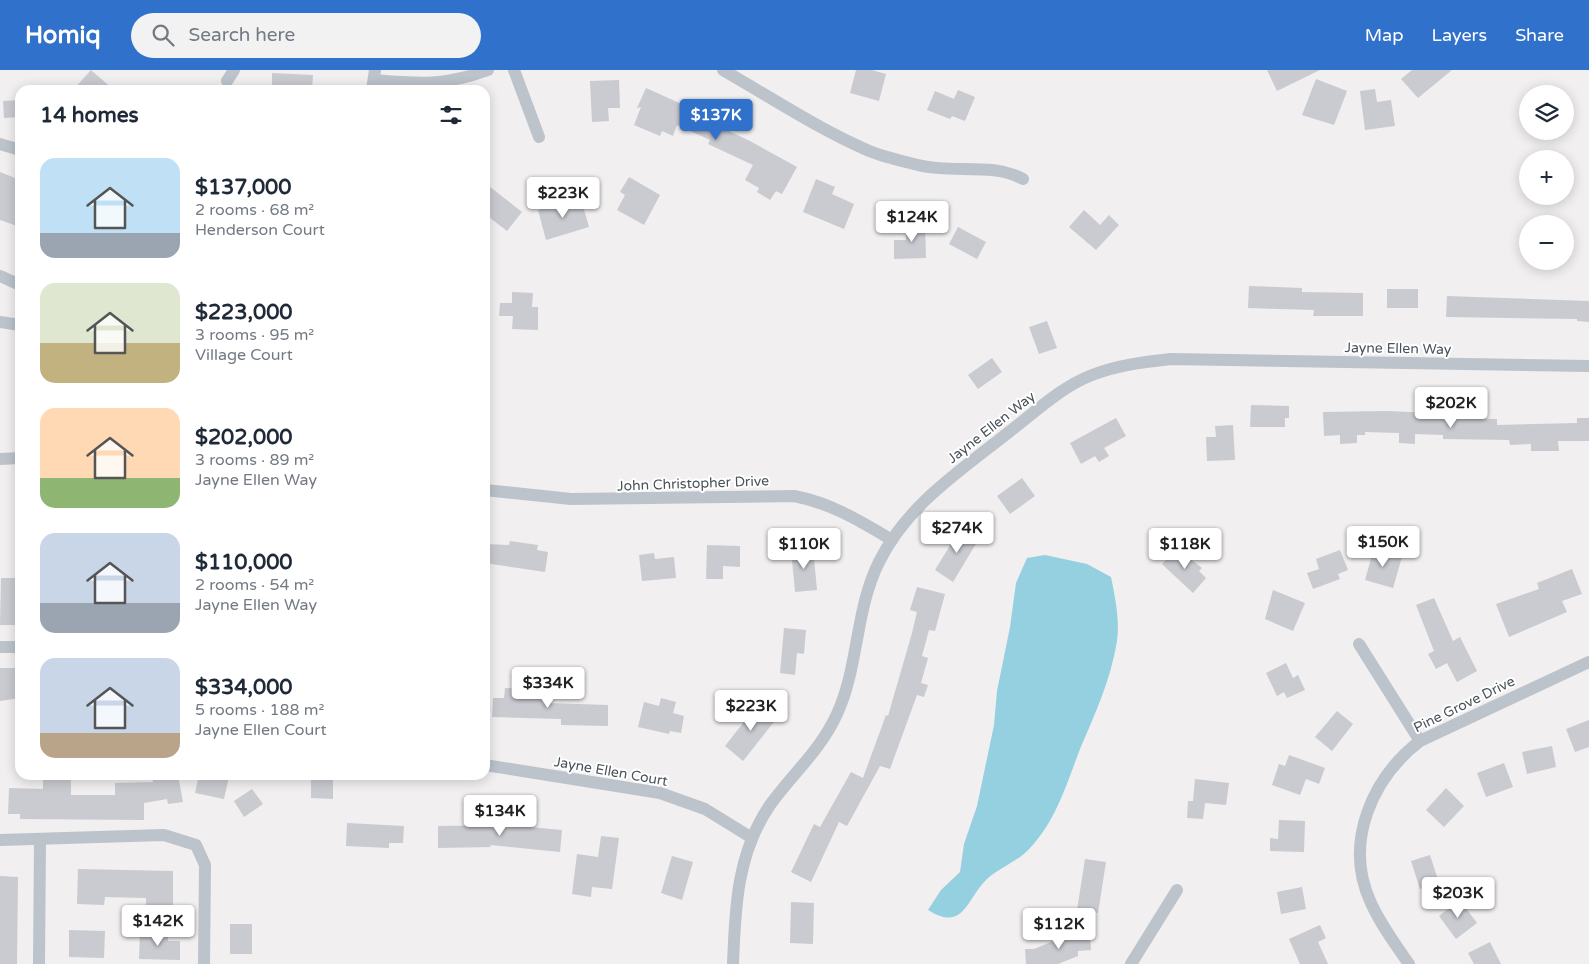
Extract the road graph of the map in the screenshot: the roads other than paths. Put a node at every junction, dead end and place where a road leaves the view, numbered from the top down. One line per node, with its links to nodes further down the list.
1 (488, 70): 4 (street)
2 (514, 70): 5 (street)
3 (723, 70): 8 (street)
4 (374, 80)
5 (539, 137)
6 (0, 144): 7 (street)
7 (15, 148)
8 (1023, 180)
9 (0, 276): 10 (street)
10 (15, 283)
11 (0, 322): 12 (street)
12 (15, 324)
13 (1589, 366): 17 (street, Jayne Ellen Way)
14 (15, 458): 15 (street)
15 (0, 460)
16 (490, 491): 17 (street, John Christopher Drive)
17 (892, 540): 24 (street, Jayne Ellen Way)
18 (1359, 644): 22 (street)
19 (0, 647): 20 (street)
20 (15, 647)
21 (1589, 662): 22 (street, Pine Grove Drive)
22 (1420, 741): 32 (street, Pine Grove Drive)
23 (490, 766): 24 (street, Jayne Ellen Court)
24 (752, 838): 30 (street, Jayne Ellen Way)
25 (0, 840): 26 (street)
26 (40, 840): 28 (street); 29 (street)
27 (1177, 890): 31 (street)
28 (39, 964)
29 (204, 964)
30 (733, 964)
31 (1132, 964)
32 (1409, 964)

